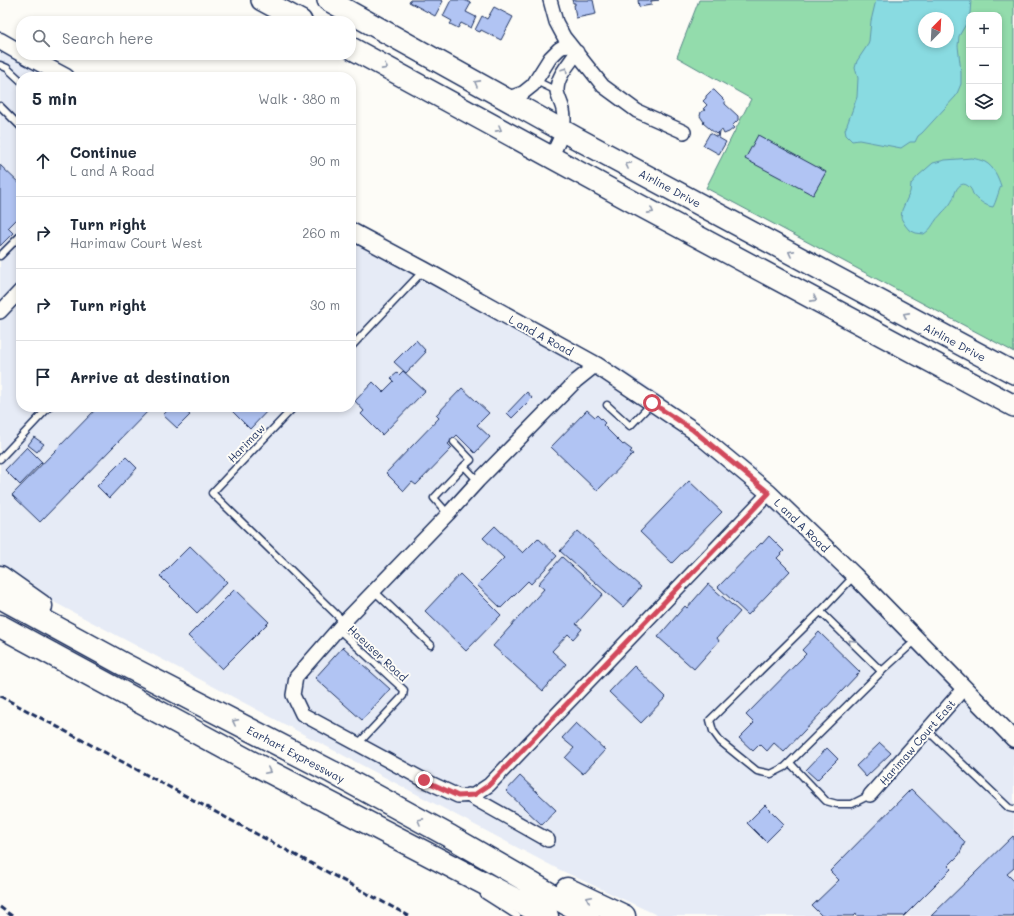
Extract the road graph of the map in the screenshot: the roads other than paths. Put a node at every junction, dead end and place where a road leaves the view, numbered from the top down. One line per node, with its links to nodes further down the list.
1 (262, 0): 4 (highway)
2 (328, 0): 15 (highway, Airline Drive, one-way to 2)
3 (550, 0): 6 (street)
4 (292, 16)
5 (0, 41): 7 (street)
6 (573, 48): 13 (street); 14 (street, one-way to 6); 19 (street)
7 (16, 50)
8 (356, 51): 20 (highway, one-way to 20)
9 (34, 60): 11 (street)
10 (0, 65): 12 (lane)
11 (57, 72)
12 (16, 76)
13 (536, 81): 14 (lane); 15 (street)
14 (557, 91): 18 (street)
15 (506, 99): 18 (highway, Airline Drive)
16 (0, 106): 17 (lane)
17 (16, 122)
18 (564, 130): 20 (street); 21 (highway, Airline Drive, one-way to 18)
19 (684, 132)
20 (551, 157): 24 (highway, one-way to 24)
21 (735, 223): 24 (highway); 29 (highway, Airline Drive, one-way to 21)
22 (356, 234): 26 (street, L and A Road)
23 (16, 240): 25 (lane)
24 (722, 250): 31 (highway, one-way to 31)
25 (0, 256)
26 (424, 270): 30 (lane); 32 (street, L and A Road)
27 (16, 295): 28 (street)
28 (0, 312)
29 (947, 337): 31 (highway); 33 (highway, Airline Drive)
30 (356, 342)
31 (935, 364): 36 (highway)
32 (596, 366): 34 (street, L and A Road); 42 (street)
33 (1014, 373)
34 (652, 403): 35 (lane); 44 (street, L and A Road)
35 (607, 405)
36 (1014, 406)
37 (44, 412): 40 (lane)
38 (289, 412): 43 (lane, Harimaw)
39 (454, 442): 41 (lane)
40 (0, 459)
41 (464, 466): 42 (lane); 45 (lane)
42 (478, 480): 45 (street)
43 (212, 493): 52 (lane, Haeuser Road)
44 (769, 493): 46 (street, L and A Road); 64 (street)
45 (448, 514): 48 (street)
46 (854, 576): 50 (lane); 53 (street, L and A Road)
47 (0, 577): 56 (highway)
48 (374, 591): 52 (street); 55 (lane)
49 (0, 598): 56 (highway, Earhart Expressway)
50 (822, 611): 57 (lane, one-way to 50); 63 (lane)
51 (0, 626): 62 (highway)
52 (341, 626): 61 (lane, Haeuser Road); 61 (street)
53 (916, 640): 57 (lane); 58 (street, L and A Road)
54 (0, 643): 62 (highway)
55 (431, 645)
56 (124, 664): 68 (highway, Earhart Expressway, one-way to 56)
57 (881, 670): 63 (lane)
58 (964, 688): 59 (street, Harimaw Court East); 60 (street, L and A Road)
59 (926, 730): 65 (street, Harimaw Court East); 66 (lane)
60 (1014, 739)
61 (358, 744): 64 (street)
62 (247, 760): 67 (highway, one-way to 67)
63 (790, 763): 65 (lane)
64 (468, 795): 69 (street)
65 (870, 795)
66 (1014, 809)
67 (392, 835): 70 (lane); 73 (highway)
68 (451, 837): 74 (highway, Earhart Expressway); 75 (highway, one-way to 68)
69 (548, 840)
70 (451, 874)
71 (478, 891): 72 (lane)
72 (517, 916)
73 (547, 916)
74 (588, 916)
75 (624, 916)

